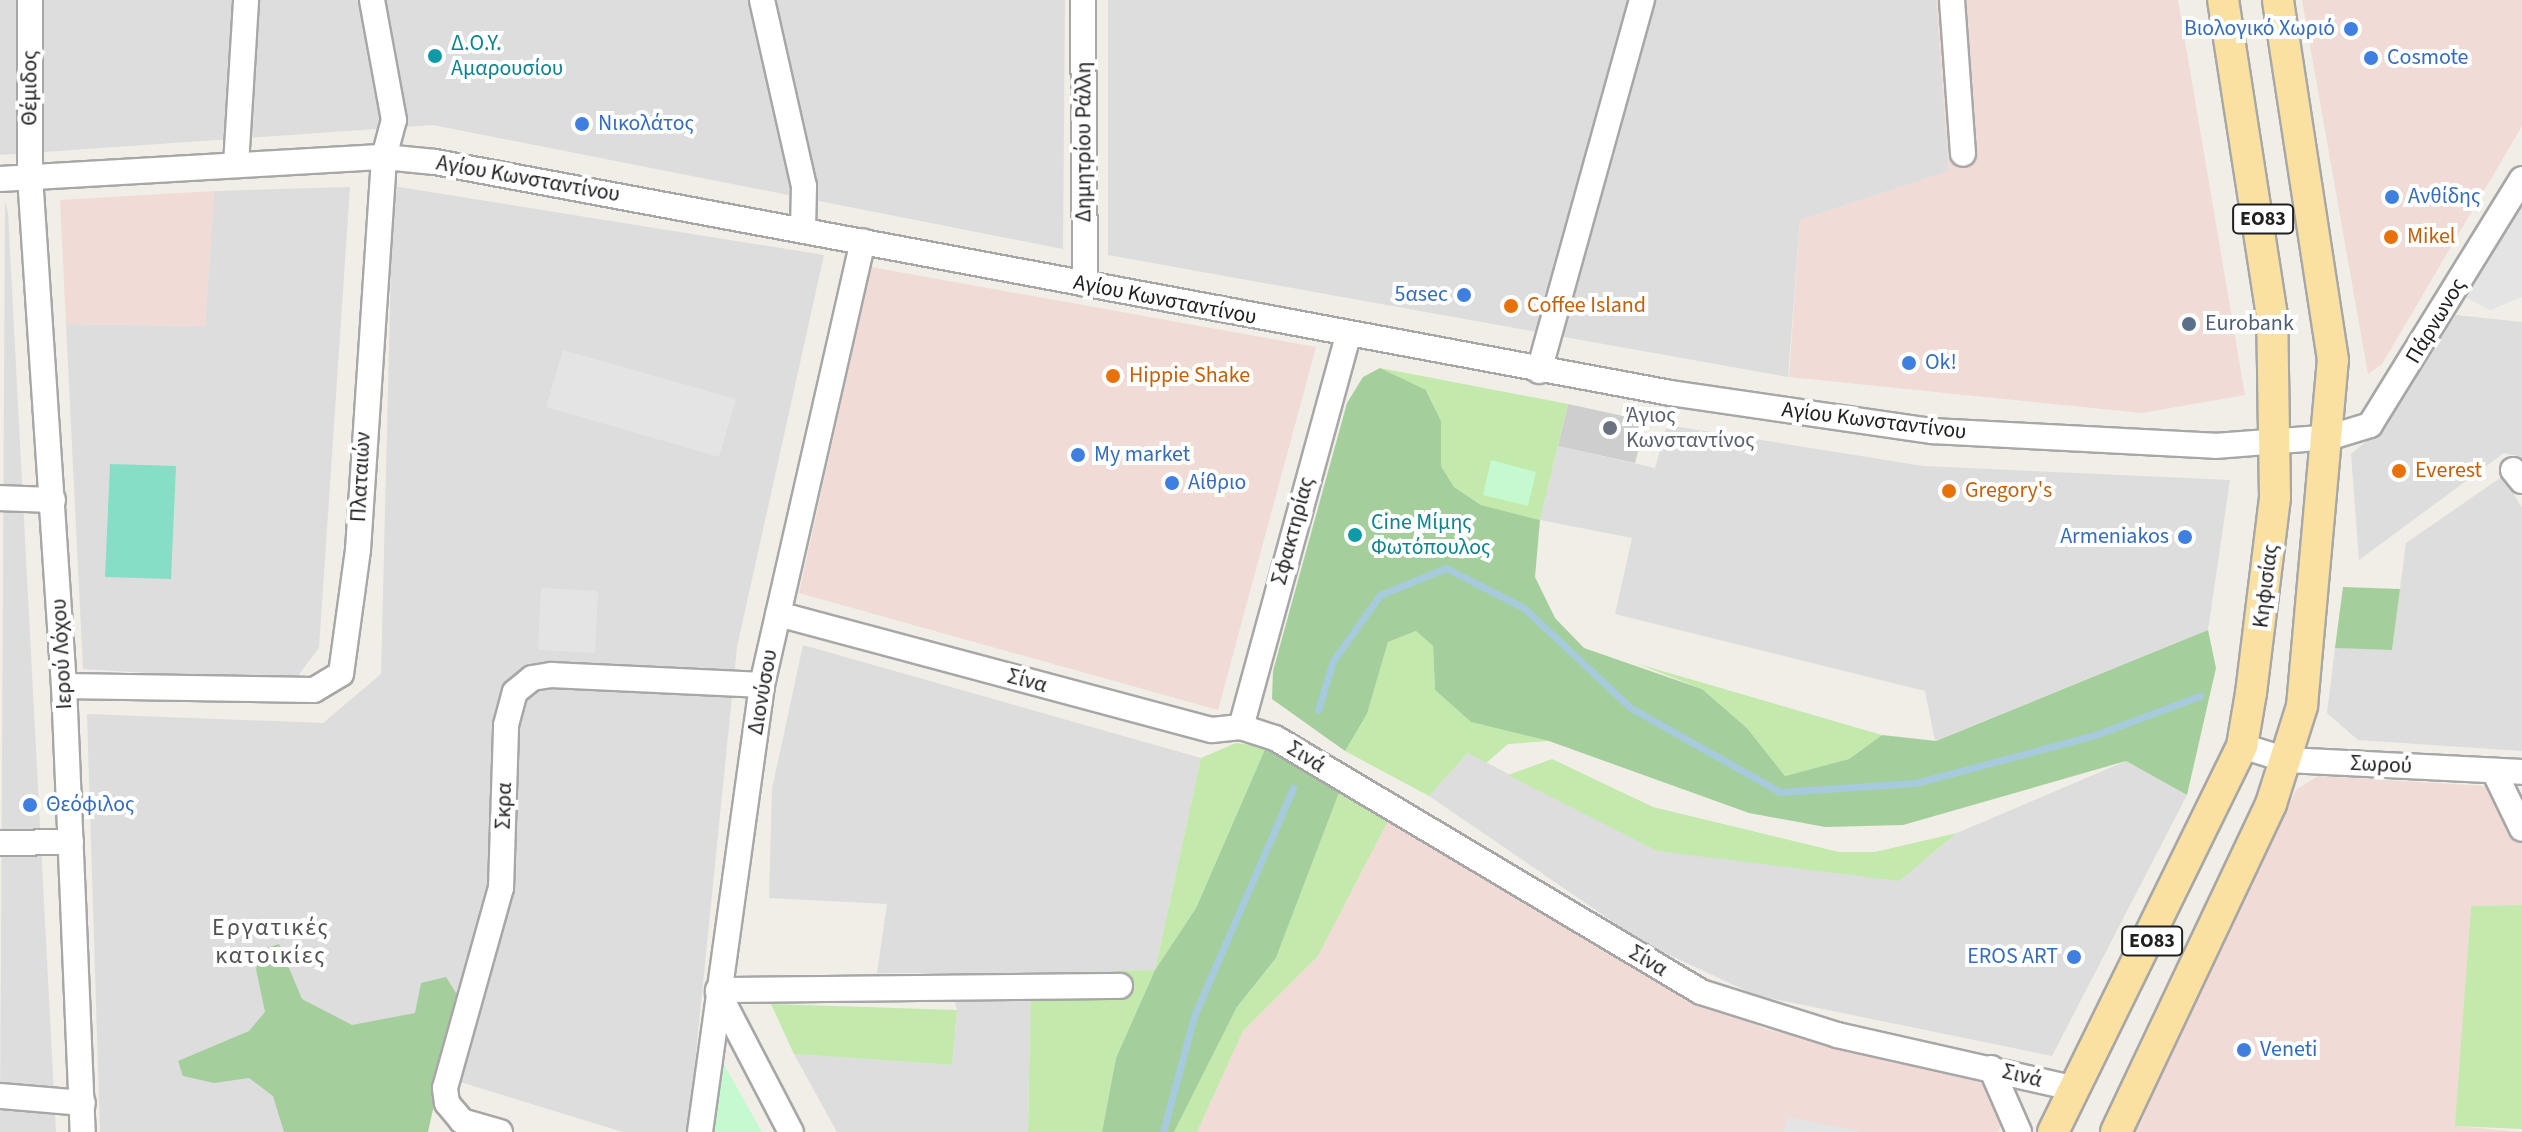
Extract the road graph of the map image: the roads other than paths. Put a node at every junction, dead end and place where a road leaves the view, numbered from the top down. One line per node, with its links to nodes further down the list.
1 (30, 0): 13 (street, Θέμιδος)
2 (246, 0): 12 (street)
3 (372, 0): 11 (street, Πλαταιών)
4 (762, 0): 16 (street)
5 (1083, 0): 18 (street, Δημητρίου Ράλλη)
6 (1642, 0): 20 (street)
7 (1952, 0): 10 (street)
8 (2223, 0): 22 (main road, Κηφισίας / ΕΟ83)
9 (2278, 0): 21 (main road, ΕΟ83)
10 (1963, 154)
11 (384, 157): 12 (street, Αγίου Κωνσταντίνου); 16 (street, Αγίου Κωνσταντίνου); 27 (street, Πλαταιών)
12 (236, 165): 13 (street, Αγίου Κωνσταντίνου)
13 (30, 176): 14 (street, Αγίου Κωνσταντίνου); 24 (street, Ιερού Λόχου)
14 (0, 179)
15 (2522, 179): 21 (street, Πάρνωνος)
16 (803, 229): 17 (street, Αγίου Κωνσταντίνου)
17 (863, 241): 18 (street, Αγίου Κωνσταντίνου); 25 (street, Διονύσου)
18 (1085, 284): 19 (street, Αγίου Κωνσταντίνου)
19 (1348, 337): 20 (street, Αγίου Κωνσταντίνου); 28 (street, Σφακτηρίας)
20 (1539, 371): 22 (street, Αγίου Κωνσταντίνου)
21 (2331, 437): 22 (street, Αγίου Κωνσταντίνου); 31 (main road, ΕΟ83)
22 (2277, 441): 30 (main road, Κηφισίας / ΕΟ83)
23 (0, 498): 24 (street)
24 (53, 500): 27 (street, Ιερού Λόχου)
25 (778, 614): 26 (street, Διονύσου); 28 (street, Σίνα)
26 (762, 685): 39 (street, Διονύσου); 45 (street, Σκρα)
27 (64, 686): 36 (street, Ιερού Λόχου)
28 (1241, 727): 29 (street, Σίνα)
29 (1275, 738): 34 (street, Σινά)
30 (2242, 746): 31 (street, Σωρού); 41 (main road, Κηφισίας / ΕΟ83)
31 (2287, 760): 32 (street, Σωρού); 50 (main road, ΕΟ83)
32 (2494, 771): 33 (street, Σωρού); 35 (street)
33 (2522, 772)
34 (1337, 776): 40 (street, Σίνα)
35 (2522, 829)
36 (71, 842): 37 (street); 43 (street, Ιερού Λόχου)
37 (0, 843)
38 (1120, 986): 39 (street)
39 (718, 990): 46 (street, Διονύσου); 47 (street)
40 (1991, 1068): 41 (street, Σινά); 48 (street, Σινά)
41 (2076, 1089): 49 (main road, Κηφισίας / ΕΟ83)
42 (0, 1096): 43 (street)
43 (83, 1103): 44 (street, Ιερού Λόχου)
44 (83, 1132)
45 (500, 1132)
46 (700, 1132)
47 (791, 1132)
48 (2019, 1132)
49 (2053, 1132)
50 (2116, 1132)

